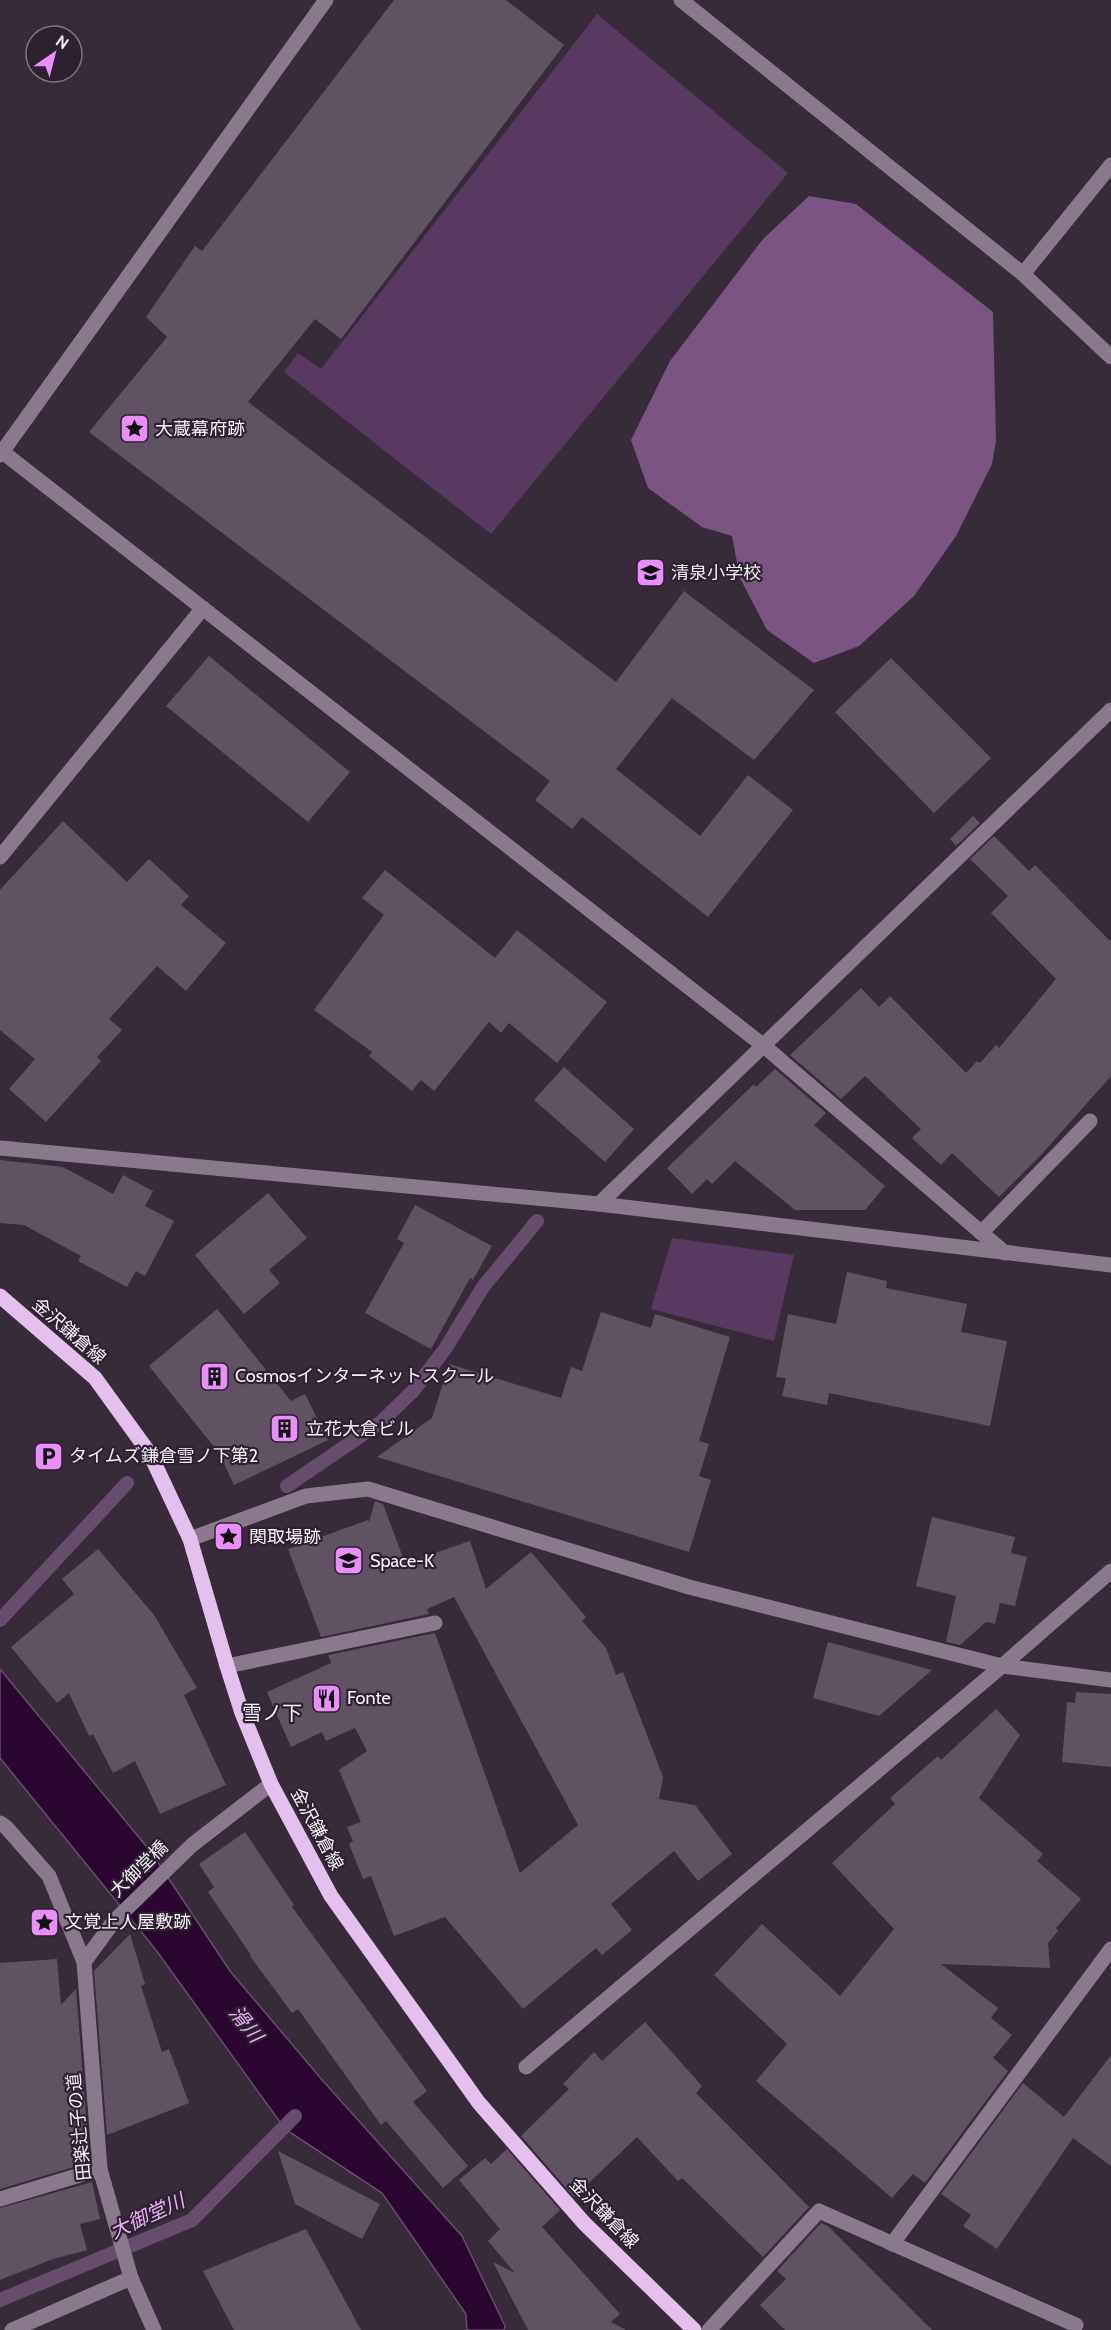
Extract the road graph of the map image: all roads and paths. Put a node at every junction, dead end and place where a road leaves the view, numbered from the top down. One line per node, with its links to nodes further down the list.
1 (326, 0): 6 (street)
2 (684, 1): 4 (street)
3 (1111, 165): 4 (street)
4 (1023, 274): 5 (street)
5 (1111, 357)
6 (1, 453): 7 (street)
7 (203, 608): 9 (street); 10 (street)
8 (1111, 710): 10 (street)
9 (0, 857)
10 (764, 1046): 13 (street); 14 (street)
11 (1090, 1120): 14 (street)
12 (0, 1148): 13 (street)
13 (599, 1204): 15 (street)
14 (981, 1233): 15 (street)
15 (1005, 1253): 16 (street)
16 (1111, 1265)
17 (0, 1296): 18 (main road, 金沢鎌倉線)
18 (190, 1539): 21 (main road, 金沢鎌倉線); 22 (street)
19 (1111, 1571): 22 (street)
20 (435, 1623): 21 (street)
21 (227, 1666): 24 (main road, 金沢鎌倉線)
22 (1002, 1666): 23 (street); 28 (street)
23 (1111, 1680)
24 (271, 1784): 27 (street, 大御堂橋); 36 (main road, 金沢鎌倉線)
25 (0, 1823): 27 (street, 田楽辻子の道)
26 (1111, 1949): 31 (street)
27 (84, 1962): 29 (street, 田楽辻子の道)
28 (526, 2067)
29 (100, 2169): 30 (street); 32 (street, 田楽辻子の道)
30 (0, 2199)
31 (892, 2244): 33 (street); 37 (street)
32 (131, 2278): 34 (street); 35 (street, 田楽辻子の道)
33 (1076, 2325)
34 (12, 2330)
35 (154, 2330)
36 (694, 2330)
37 (709, 2330)

